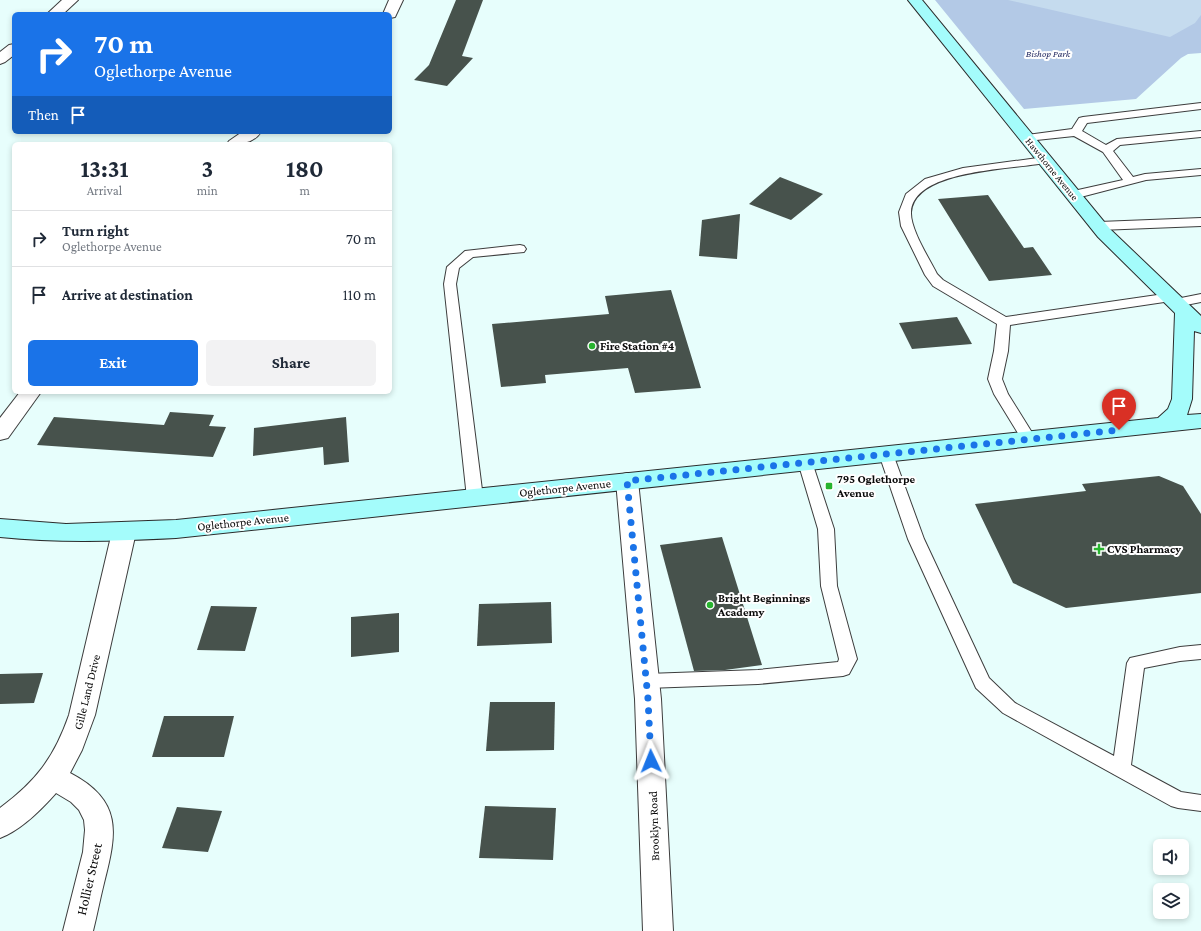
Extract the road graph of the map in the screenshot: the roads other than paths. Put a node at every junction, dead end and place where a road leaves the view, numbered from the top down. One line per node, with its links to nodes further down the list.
1 (54, 0): 4 (street)
2 (396, 0): 6 (street)
3 (915, 0): 13 (main road, Hawthorne Avenue)
4 (70, 1): 5 (street)
5 (56, 12)
6 (391, 12)
7 (12, 50): 8 (street)
8 (0, 59)
9 (1201, 106): 10 (lane)
10 (1076, 132): 13 (lane); 15 (lane)
11 (250, 134): 14 (street)
12 (1201, 134): 15 (lane)
13 (1027, 138): 16 (main road, Hawthorne Avenue)
14 (238, 142)
15 (1107, 150): 18 (lane)
16 (1045, 160): 19 (main road, Hawthorne Avenue); 25 (lane)
17 (1201, 172): 18 (lane)
18 (1130, 182): 19 (lane)
19 (1073, 195): 21 (main road, Hawthorne Avenue)
20 (1201, 222): 21 (lane)
21 (1099, 226): 24 (main road, Hawthorne Avenue)
22 (520, 249): 35 (lane)
23 (1201, 298): 24 (lane)
24 (1177, 304): 25 (lane); 26 (main road, Hawthorne Avenue); 29 (main road)
25 (1004, 322): 31 (lane)
26 (1201, 327)
27 (29, 394): 30 (street)
28 (1201, 421): 29 (main road, Oglethorpe Avenue)
29 (1164, 425): 31 (main road, Oglethorpe Avenue)
30 (0, 433)
31 (1029, 439): 32 (main road, Oglethorpe Avenue)
32 (886, 454): 33 (main road, Oglethorpe Avenue); 40 (lane)
33 (805, 462): 34 (main road, Oglethorpe Avenue); 39 (lane)
34 (627, 481): 35 (main road, Oglethorpe Avenue); 39 (street, Brooklyn Road)
35 (475, 498): 37 (main road, Oglethorpe Avenue)
36 (0, 528): 37 (main road, Oglethorpe Avenue)
37 (124, 532): 41 (street, Gille Land Drive)
38 (1201, 652): 40 (lane)
39 (647, 681): 45 (street, Brooklyn Road)
40 (1121, 770): 42 (lane)
41 (53, 778): 43 (street, Gille Land Drive); 44 (street, Hollier Street)
42 (1201, 803)
43 (0, 825)
44 (78, 931)
45 (658, 931)

